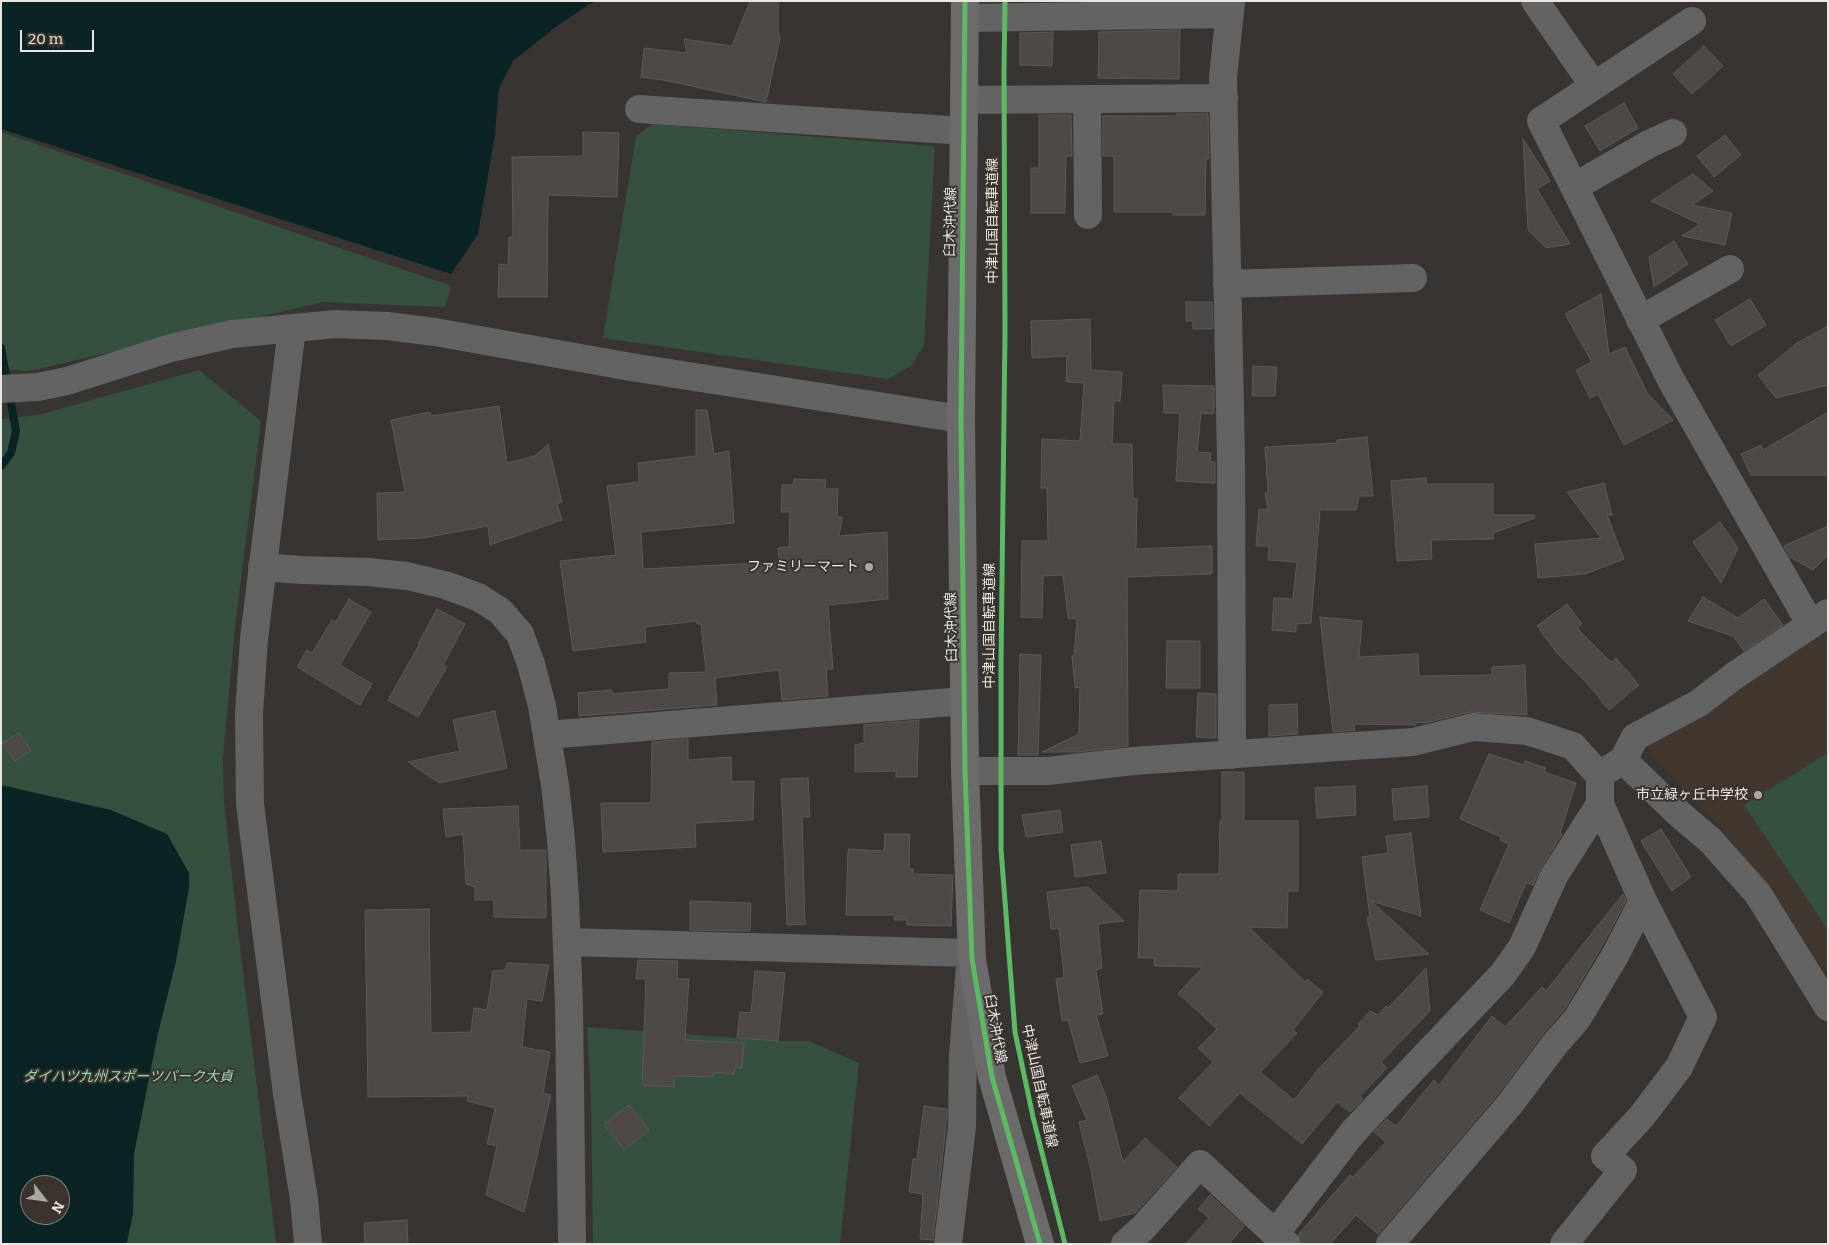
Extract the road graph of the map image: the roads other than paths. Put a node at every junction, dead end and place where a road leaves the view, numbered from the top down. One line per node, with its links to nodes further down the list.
1 (1535, 1): 6 (street)
2 (1137, 8): 3 (street); 4 (street)
3 (1230, 8): 7 (street)
4 (965, 10): 9 (main road, 臼木沖代線)
5 (1692, 21): 6 (street)
6 (1594, 86): 13 (street)
7 (1224, 98): 8 (street); 17 (street)
8 (1087, 99): 9 (street); 14 (street)
9 (964, 100): 11 (main road, 臼木沖代線)
10 (638, 109): 11 (street)
11 (964, 131): 21 (main road, 臼木沖代線)
12 (1673, 133): 13 (street)
13 (1574, 187): 18 (street)
14 (1088, 215)
15 (1730, 269): 18 (street)
16 (1413, 278): 17 (street)
17 (1227, 284): 26 (street)
18 (1640, 320): 23 (street)
19 (292, 328): 20 (street); 21 (street); 22 (street)
20 (1, 389)
21 (961, 419): 24 (main road, 臼木沖代線)
22 (262, 567): 25 (street); 36 (street)
23 (1819, 619): 27 (street)
24 (964, 701): 25 (street); 28 (main road, 臼木沖代線)
25 (547, 735): 32 (street)
26 (1232, 754): 28 (street); 29 (street)
27 (1623, 760): 29 (street); 34 (street)
28 (965, 771): 33 (main road, 臼木沖代線)
29 (1600, 776): 30 (street)
30 (1600, 804): 31 (street); 35 (street)
31 (1643, 901): 41 (street); 42 (street)
32 (567, 942): 33 (street); 37 (street)
33 (971, 952): 38 (street); 39 (main road, 臼木沖代線)
34 (1828, 1007)
35 (1281, 1239): 40 (street)
36 (308, 1244)
37 (572, 1244)
38 (948, 1244)
39 (1040, 1244)
40 (1125, 1244)
41 (1390, 1244)
42 (1564, 1244)

